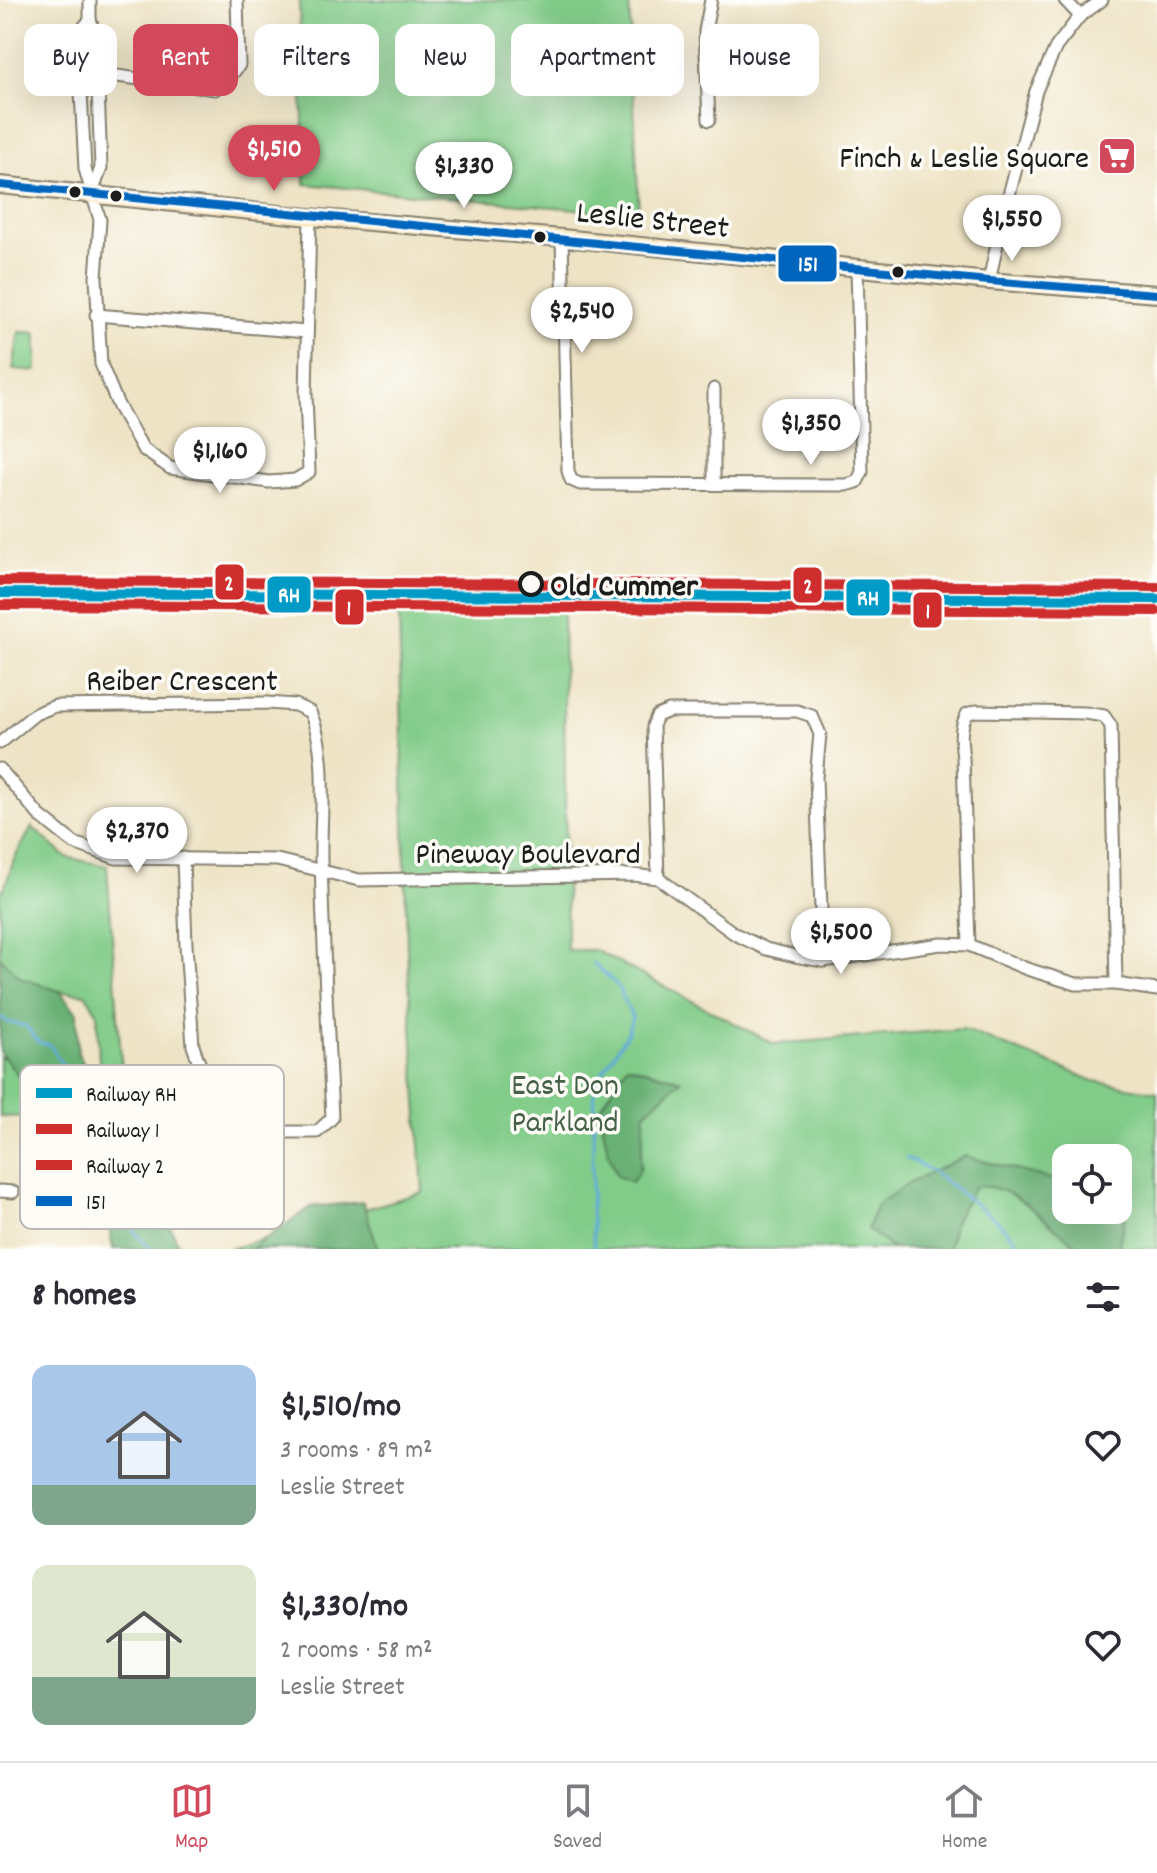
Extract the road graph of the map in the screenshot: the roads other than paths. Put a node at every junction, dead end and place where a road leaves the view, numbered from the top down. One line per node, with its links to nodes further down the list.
1 (90, 0): 7 (street)
2 (237, 0): 10 (street)
3 (711, 0): 13 (street)
4 (1065, 0): 6 (street)
5 (1102, 0): 6 (street)
6 (1080, 16): 19 (street)
7 (90, 20): 8 (street); 9 (street)
8 (87, 24)
9 (92, 24)
10 (117, 76)
11 (81, 96): 15 (street)
12 (98, 96): 15 (street)
13 (709, 120)
14 (0, 185): 15 (main road, Leslie Street)
15 (92, 193): 16 (main road, Leslie Street); 21 (street)
16 (310, 217): 17 (main road, Leslie Street); 22 (street)
17 (562, 238): 18 (main road, Leslie Street); 24 (street)
18 (857, 267): 19 (main road, Leslie Street); 24 (street)
19 (989, 281): 20 (main road, Leslie Street)
20 (1155, 295)
21 (96, 315): 22 (street); 22 (street)
22 (307, 332)
23 (714, 389): 24 (street)
24 (714, 484)
25 (0, 743): 28 (street, Reiber Crescent)
26 (0, 769): 27 (street, Pineway Boulevard)
27 (183, 858): 28 (street, Pineway Boulevard); 34 (street, Reiber Crescent)
28 (322, 870): 29 (street, Pineway Boulevard); 35 (street, Reiber Crescent)
29 (658, 878): 31 (street, Pineway Boulevard); 31 (street)
30 (969, 945): 31 (street, Pineway Boulevard); 32 (street, Pineway Boulevard); 32 (street)
31 (823, 961)
32 (1116, 984): 33 (street, Pineway Boulevard)
33 (1157, 990)
34 (200, 1065)
35 (284, 1132)
36 (0, 1191): 37 (street)
37 (13, 1192)

